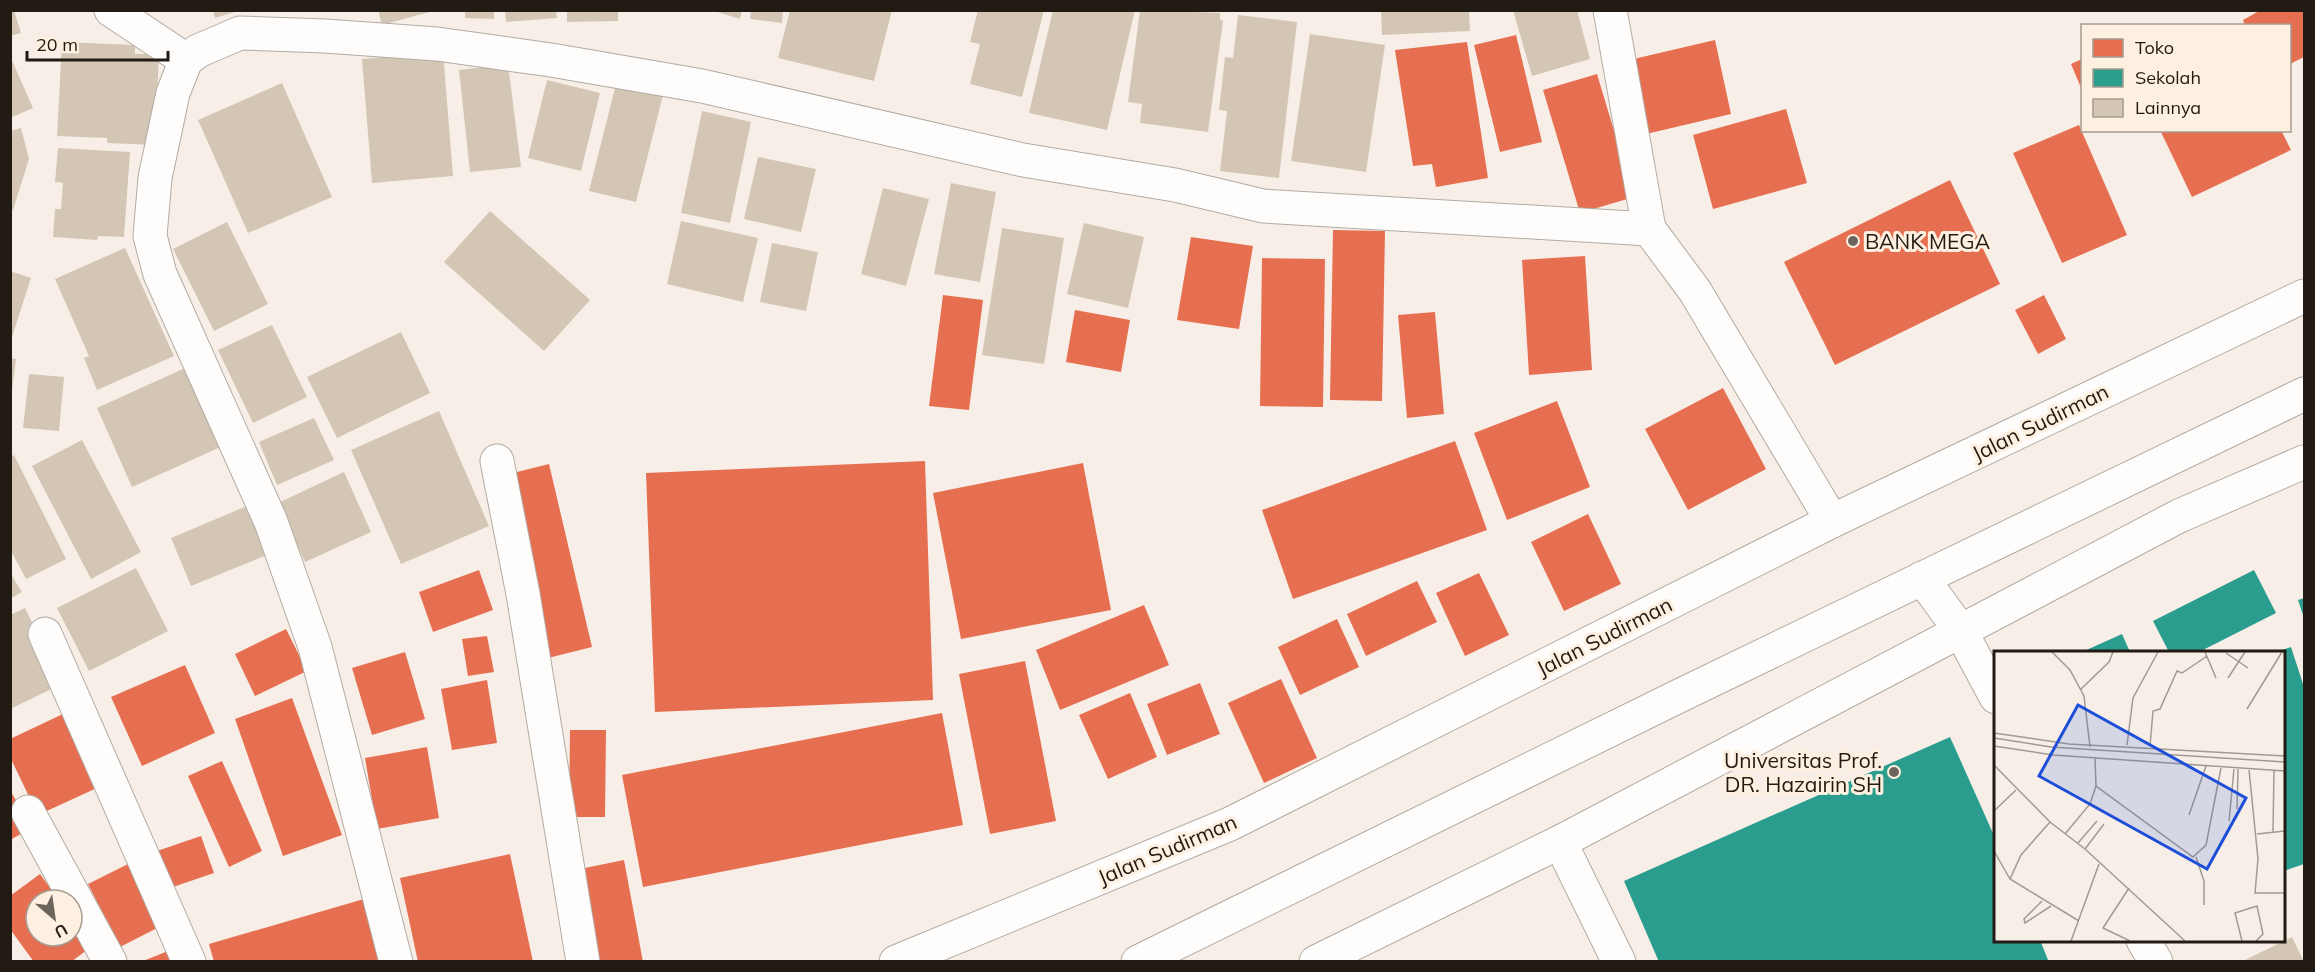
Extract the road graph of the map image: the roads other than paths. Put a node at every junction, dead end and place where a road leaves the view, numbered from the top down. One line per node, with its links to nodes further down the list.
1 (111, 10): 3 (street)
2 (1610, 10): 4 (street)
3 (186, 60): 4 (street); 20 (street)
4 (1650, 229): 9 (street)
5 (2304, 296): 9 (street, Jalan Sudirman)
6 (2304, 394): 10 (street)
7 (497, 461): 21 (street)
8 (2304, 462): 11 (street)
9 (1832, 521): 22 (street, Jalan Sudirman)
10 (1922, 578): 11 (street); 23 (street)
11 (1960, 630): 13 (street); 15 (street)
12 (45, 634): 19 (street)
13 (1994, 695)
14 (28, 812): 18 (street)
15 (1560, 842): 17 (street); 24 (street)
16 (2144, 942): 25 (street)
17 (1318, 961)
18 (110, 962)
19 (189, 962)
20 (396, 962)
21 (583, 962)
22 (896, 962)
23 (1138, 962)
24 (1619, 962)
25 (2156, 962)

